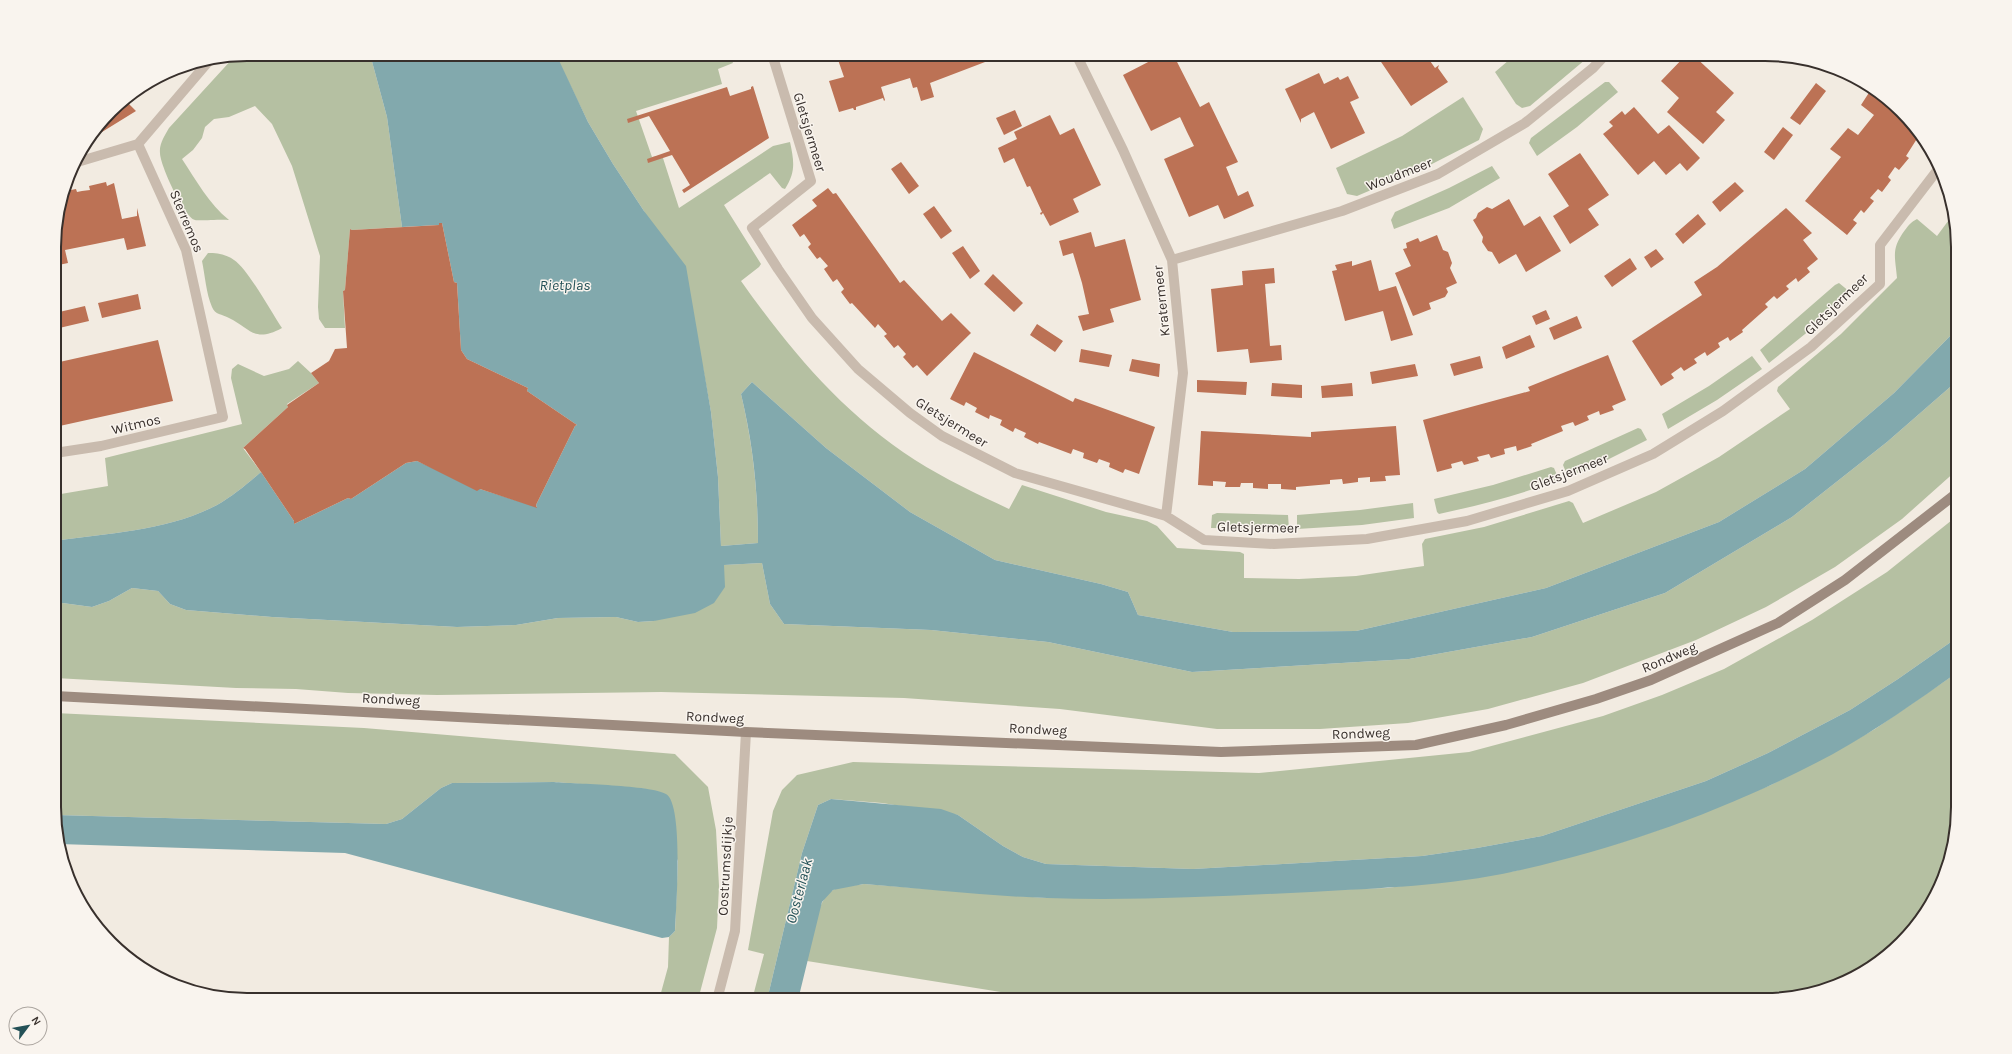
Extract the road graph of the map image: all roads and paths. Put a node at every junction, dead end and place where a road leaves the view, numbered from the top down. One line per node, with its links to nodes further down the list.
1 (774, 61): 12 (street, Gletsjermeer)
2 (1079, 61): 8 (street, Kratermeer)
3 (1600, 61): 8 (street, Woudmeer)
4 (205, 66): 5 (street)
5 (138, 144): 6 (street); 9 (street, Sterremos)
6 (82, 160)
7 (1935, 173): 12 (street, Gletsjermeer)
8 (1172, 260): 12 (street, Kratermeer)
9 (223, 417): 10 (street, Witmos)
10 (61, 452)
11 (1951, 498): 14 (main road, Rondweg)
12 (1166, 516)
13 (61, 696): 14 (main road, Rondweg)
14 (746, 732): 15 (street, Oostrumsdijkje)
15 (720, 993)

